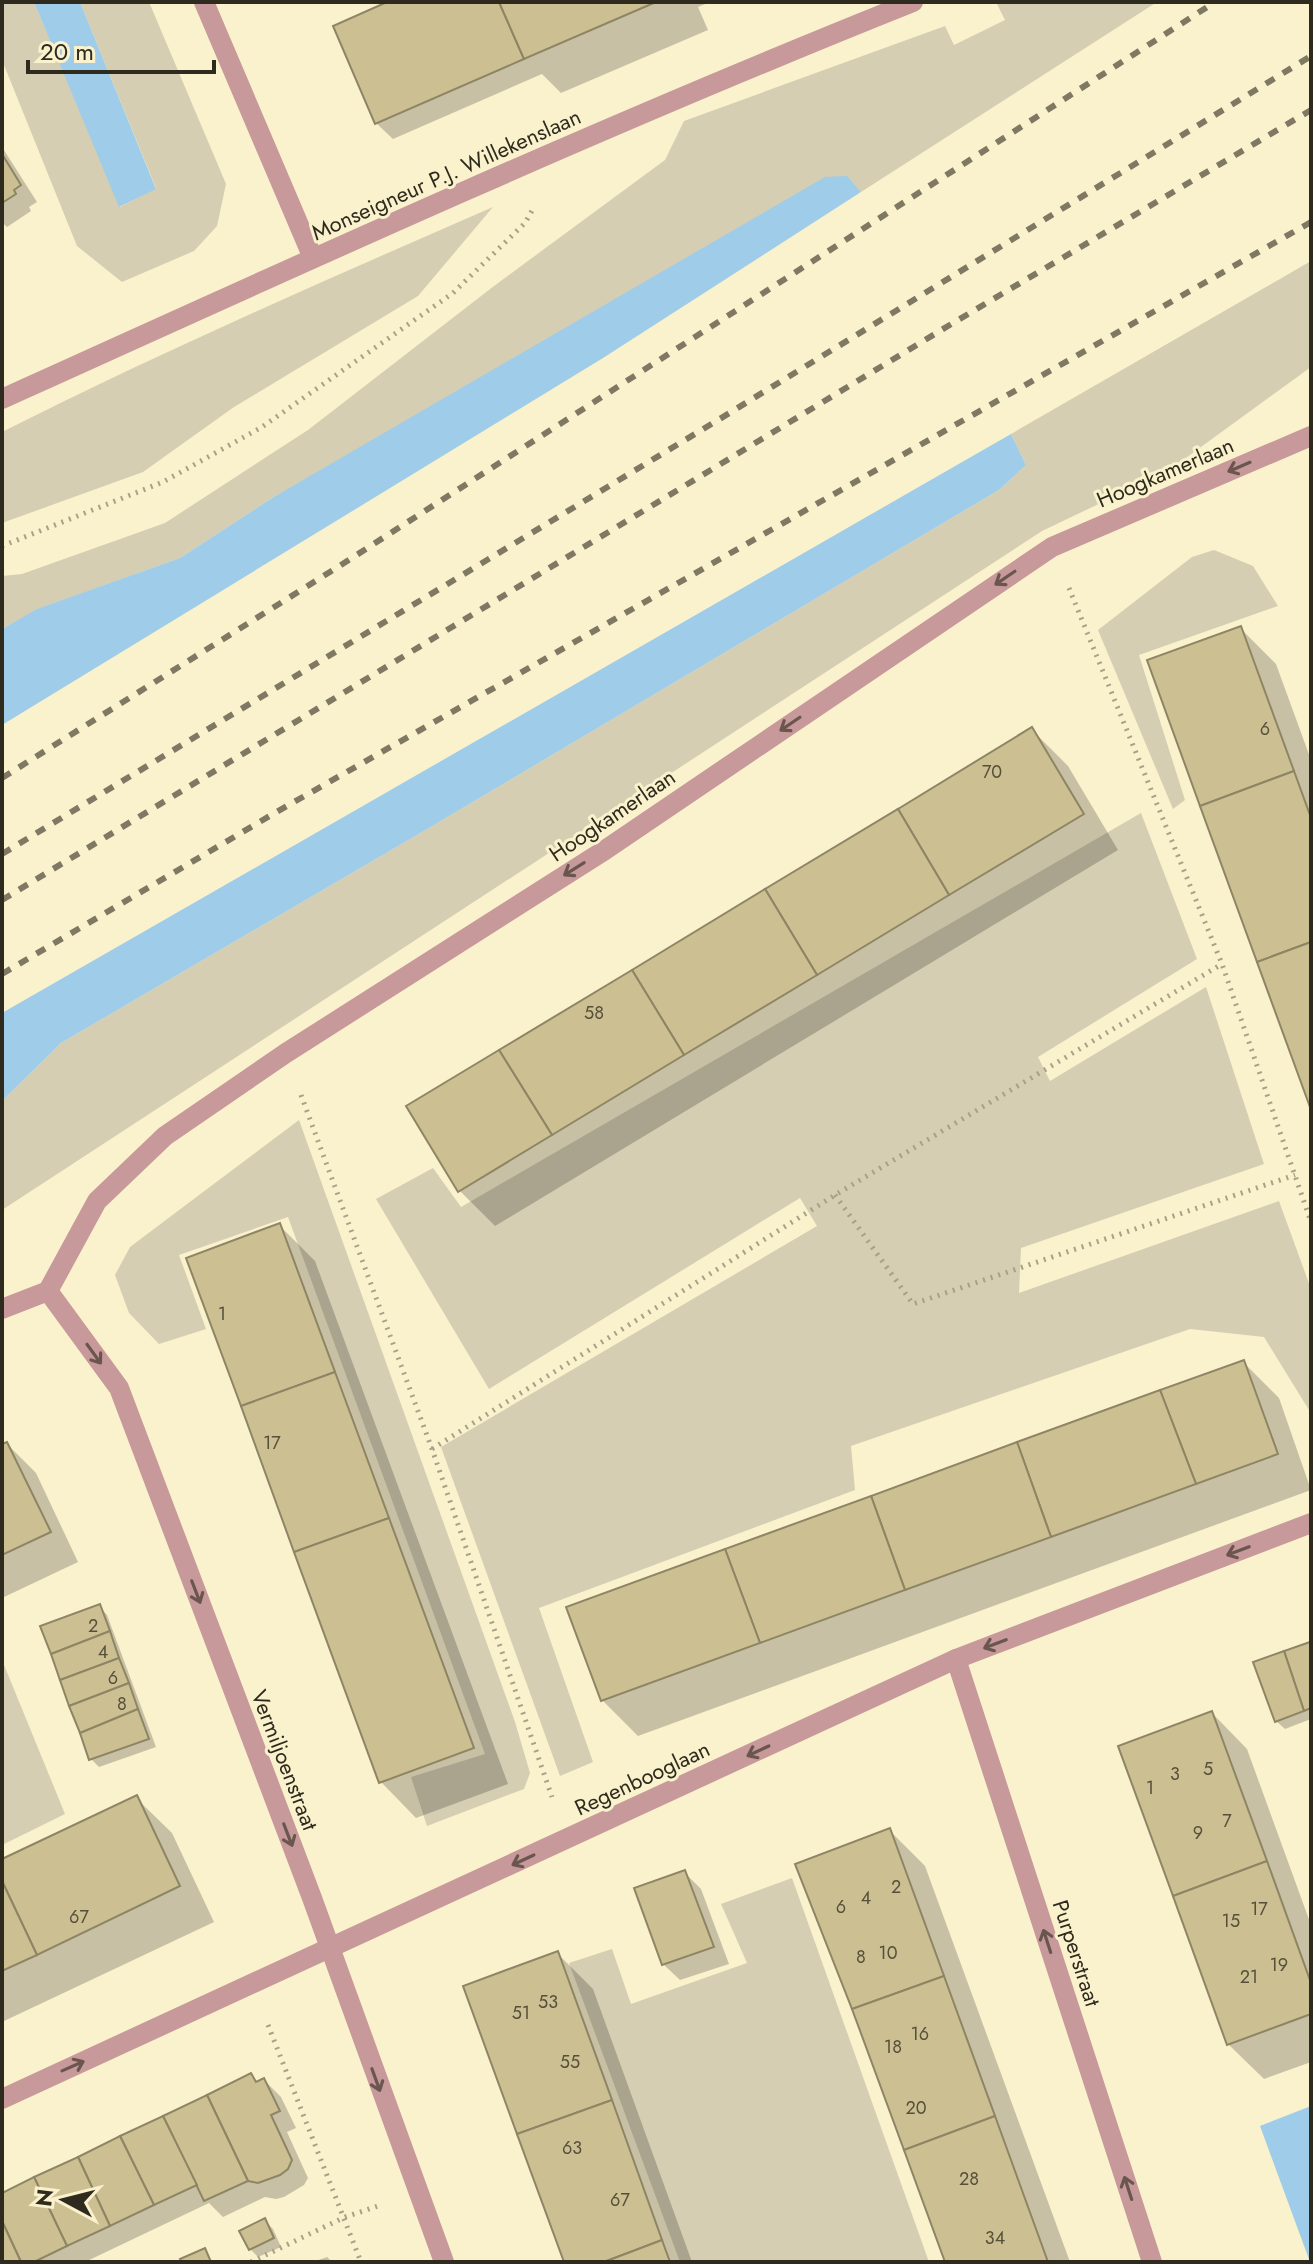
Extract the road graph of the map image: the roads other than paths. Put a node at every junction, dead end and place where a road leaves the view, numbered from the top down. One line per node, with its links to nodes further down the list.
1 (204, 2): 3 (street)
2 (913, 2): 3 (street, Monseigneur P.J. Willekenslaan)
3 (313, 258): 4 (street, Monseigneur P.J. Willekenslaan)
4 (2, 399)
5 (1311, 436): 6 (street, Hoogkamerlaan, one-way to 6)
6 (48, 1291): 7 (street); 10 (street, Vermiljoenstraat, one-way to 10)
7 (2, 1309)
8 (1311, 1523): 9 (street, Regenbooglaan, one-way to 9)
9 (956, 1659): 10 (street, Regenbooglaan, one-way to 10); 13 (street, Purperstraat, one-way to 9)
10 (328, 1949): 11 (street, Regenbooglaan, one-way to 10); 12 (street, Vermiljoenstraat, one-way to 12)
11 (2, 2099)
12 (444, 2262)
13 (1152, 2262)

